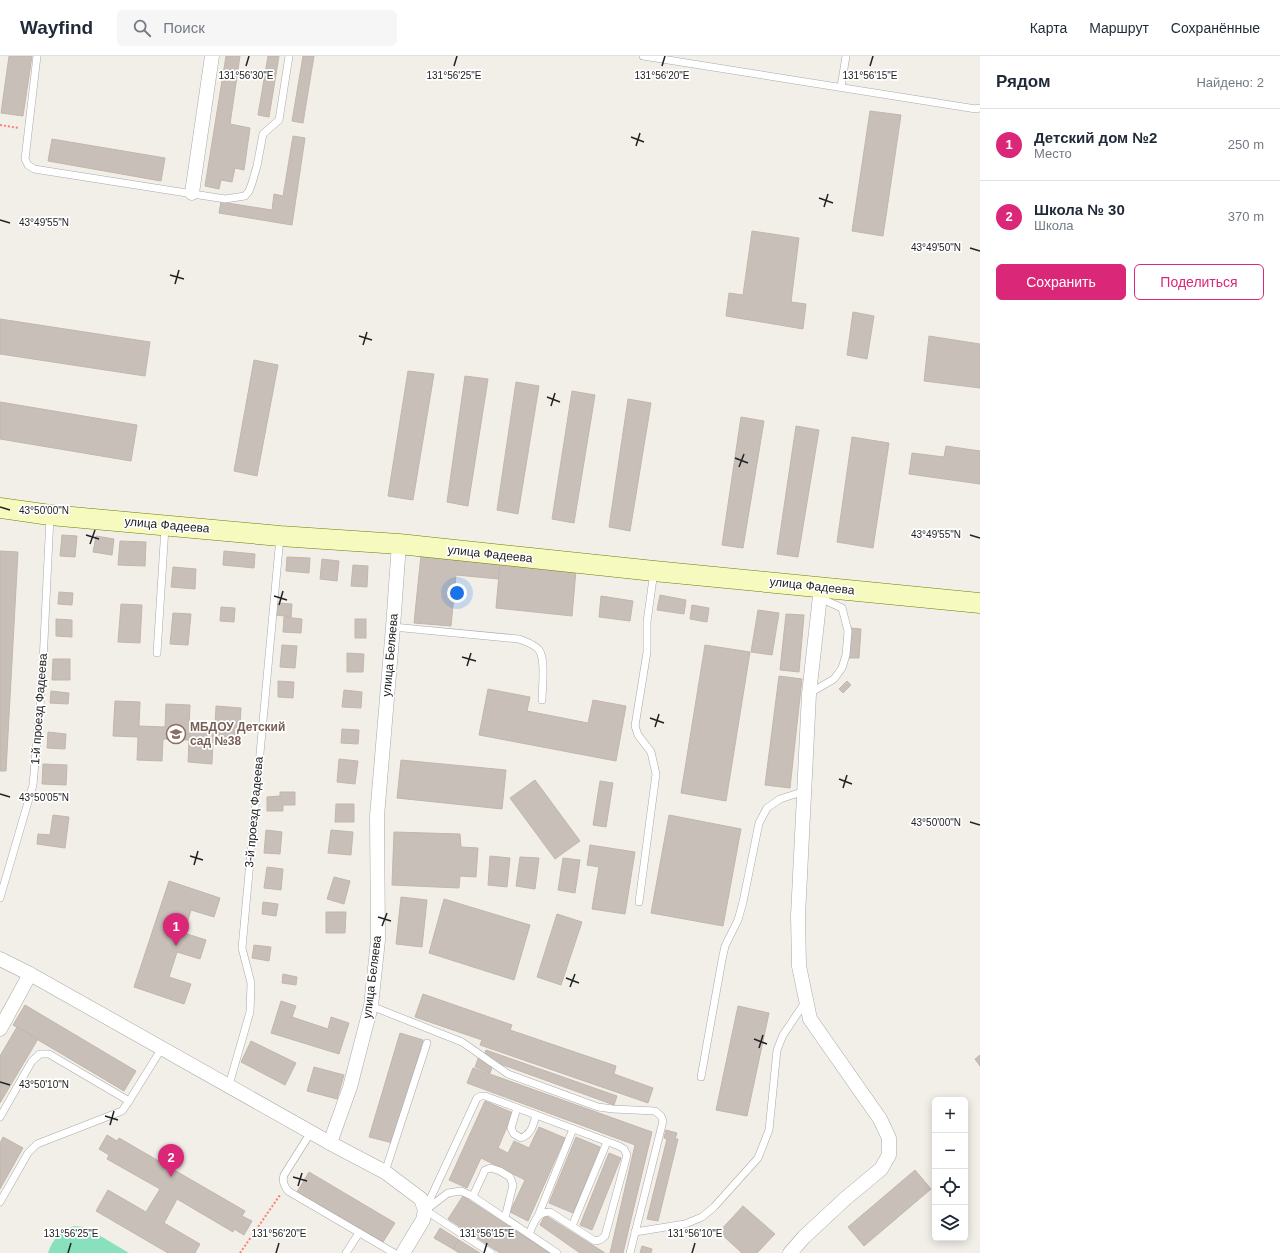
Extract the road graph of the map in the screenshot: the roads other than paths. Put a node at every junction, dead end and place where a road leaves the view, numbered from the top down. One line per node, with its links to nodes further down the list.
1 (37, 56): 8 (lane)
2 (212, 56): 8 (street)
3 (289, 56): 8 (lane)
4 (643, 56): 6 (lane)
5 (846, 56): 6 (lane)
6 (841, 87): 7 (lane)
7 (980, 108)
8 (192, 193)
9 (0, 508): 10 (main road, улица Фадеева)
10 (50, 515): 11 (main road, улица Фадеева); 22 (lane, 1-й проезд Фадеева)
11 (165, 525): 12 (main road, улица Фадеева); 18 (lane)
12 (280, 536): 13 (main road, улица Фадеева); 32 (lane, 3-й проезд Фадеева)
13 (398, 544): 14 (main road, улица Фадеева); 17 (street, улица Беляева)
14 (654, 571): 15 (main road, улица Фадеева); 23 (lane)
15 (820, 593): 16 (main road, улица Фадеева); 19 (street); 19 (lane)
16 (980, 603)
17 (393, 626): 20 (lane); 27 (street, улица Беляева)
18 (157, 653)
19 (809, 694): 21 (street)
20 (542, 700)
21 (805, 791): 26 (street); 31 (lane)
22 (0, 898)
23 (639, 902)
24 (0, 959): 25 (street)
25 (30, 974): 28 (street); 30 (street)
26 (806, 1000): 49 (lane); 57 (street)
27 (371, 1006): 40 (street, улица Беляева); 49 (lane)
28 (0, 1029)
29 (427, 1043): 41 (lane)
30 (162, 1048): 32 (street); 33 (lane)
31 (701, 1077)
32 (229, 1085): 38 (street)
33 (130, 1101): 36 (lane); 43 (lane)
34 (517, 1108): 35 (lane); 35 (lane); 44 (lane)
35 (536, 1115): 37 (lane)
36 (0, 1117)
37 (573, 1129): 39 (lane); 45 (lane)
38 (311, 1132): 40 (street); 48 (lane)
39 (607, 1142): 47 (lane); 47 (lane)
40 (330, 1143): 41 (street)
41 (385, 1172): 44 (street)
42 (472, 1196): 44 (lane); 46 (lane); 46 (lane)
43 (0, 1202)
44 (425, 1210): 53 (street); 54 (lane)
45 (537, 1216): 47 (lane); 50 (lane)
46 (505, 1218): 50 (lane)
47 (572, 1226)
48 (358, 1232): 51 (lane); 52 (lane)
49 (635, 1232): 56 (lane)
50 (529, 1234): 55 (lane)
51 (346, 1253)
52 (394, 1253)
53 (403, 1253)
54 (491, 1253)
55 (557, 1253)
56 (630, 1253)
57 (790, 1253)

